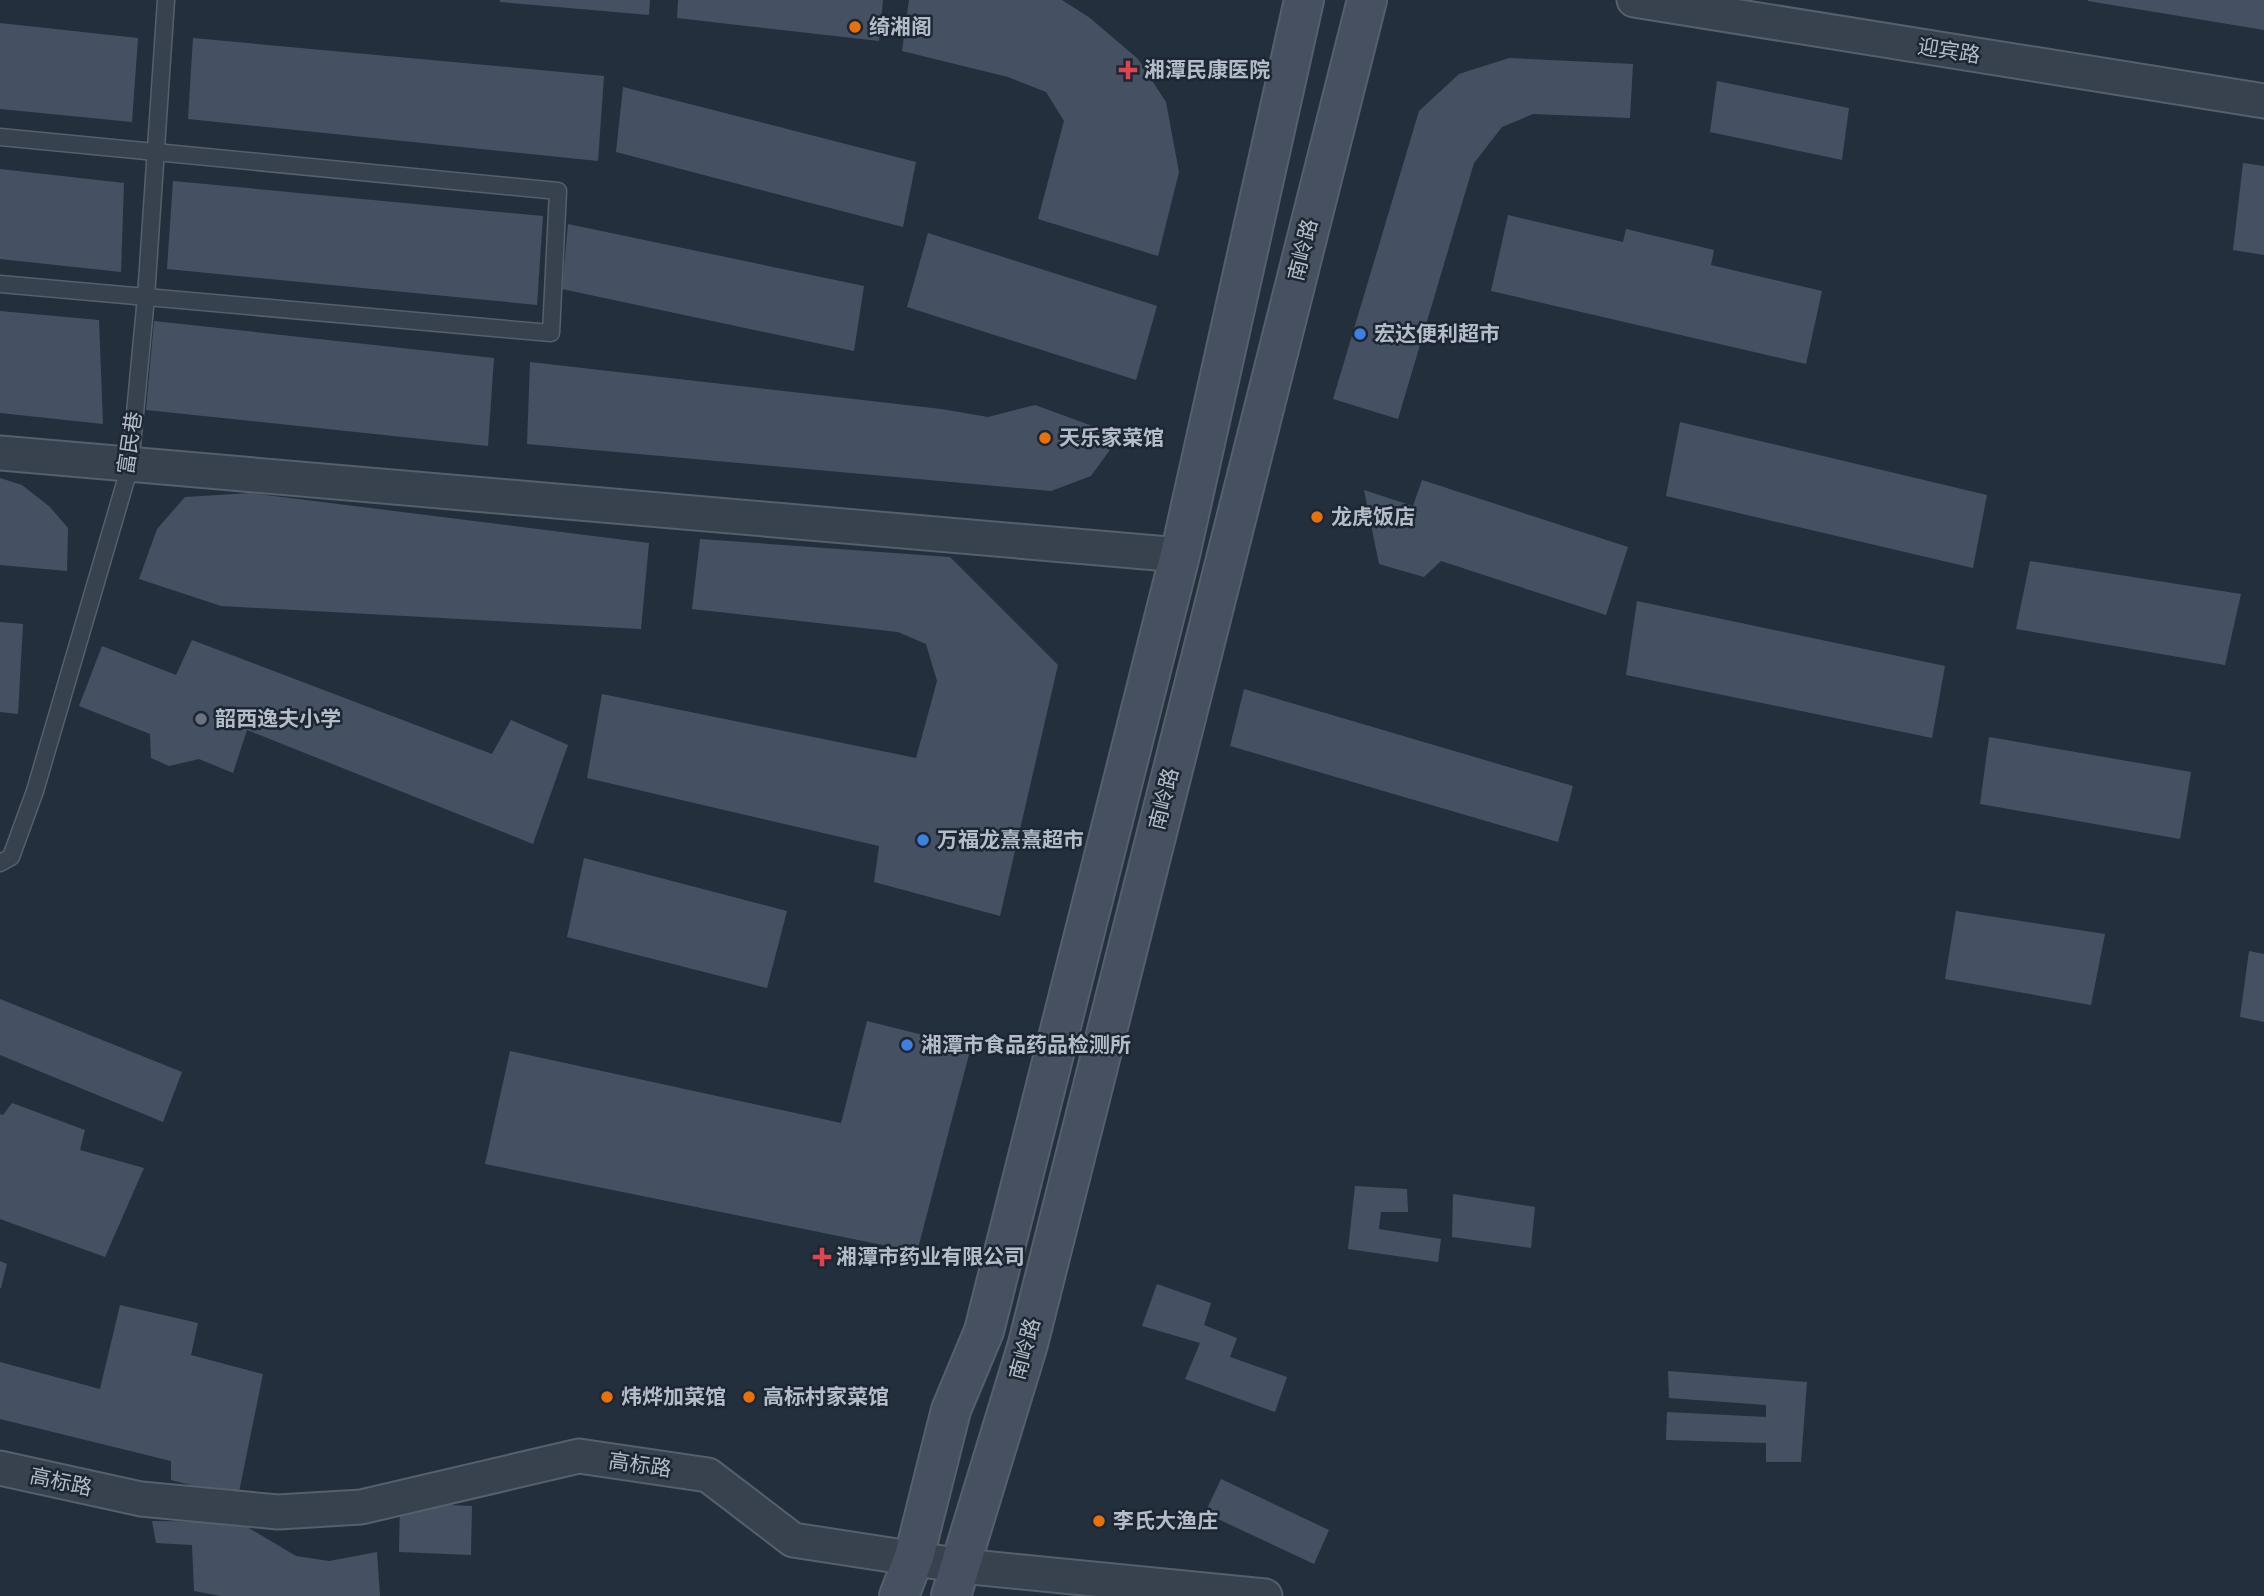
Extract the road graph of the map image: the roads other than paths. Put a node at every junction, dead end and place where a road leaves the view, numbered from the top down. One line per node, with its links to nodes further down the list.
1 (166, 0): 7 (lane, 富民巷)
2 (1304, 0): 12 (street, 南岭路)
3 (1367, 0): 16 (street, 南岭路)
4 (1634, 0): 5 (street, 迎宾路)
5 (2264, 101)
6 (0, 137): 7 (lane)
7 (156, 153): 9 (lane, 富民巷); 9 (lane)
8 (0, 284): 9 (lane)
9 (146, 297): 11 (lane, 富民巷)
10 (0, 453): 11 (street)
11 (130, 466): 12 (street); 13 (lane, 富民巷)
12 (1180, 555): 15 (street, 南岭路)
13 (0, 863)
14 (0, 1468): 15 (street, 高标路)
15 (914, 1557): 16 (street, 高标路); 17 (street, 南岭路)
16 (957, 1581): 18 (street, 高标路)
17 (900, 1596)
18 (1265, 1596)

